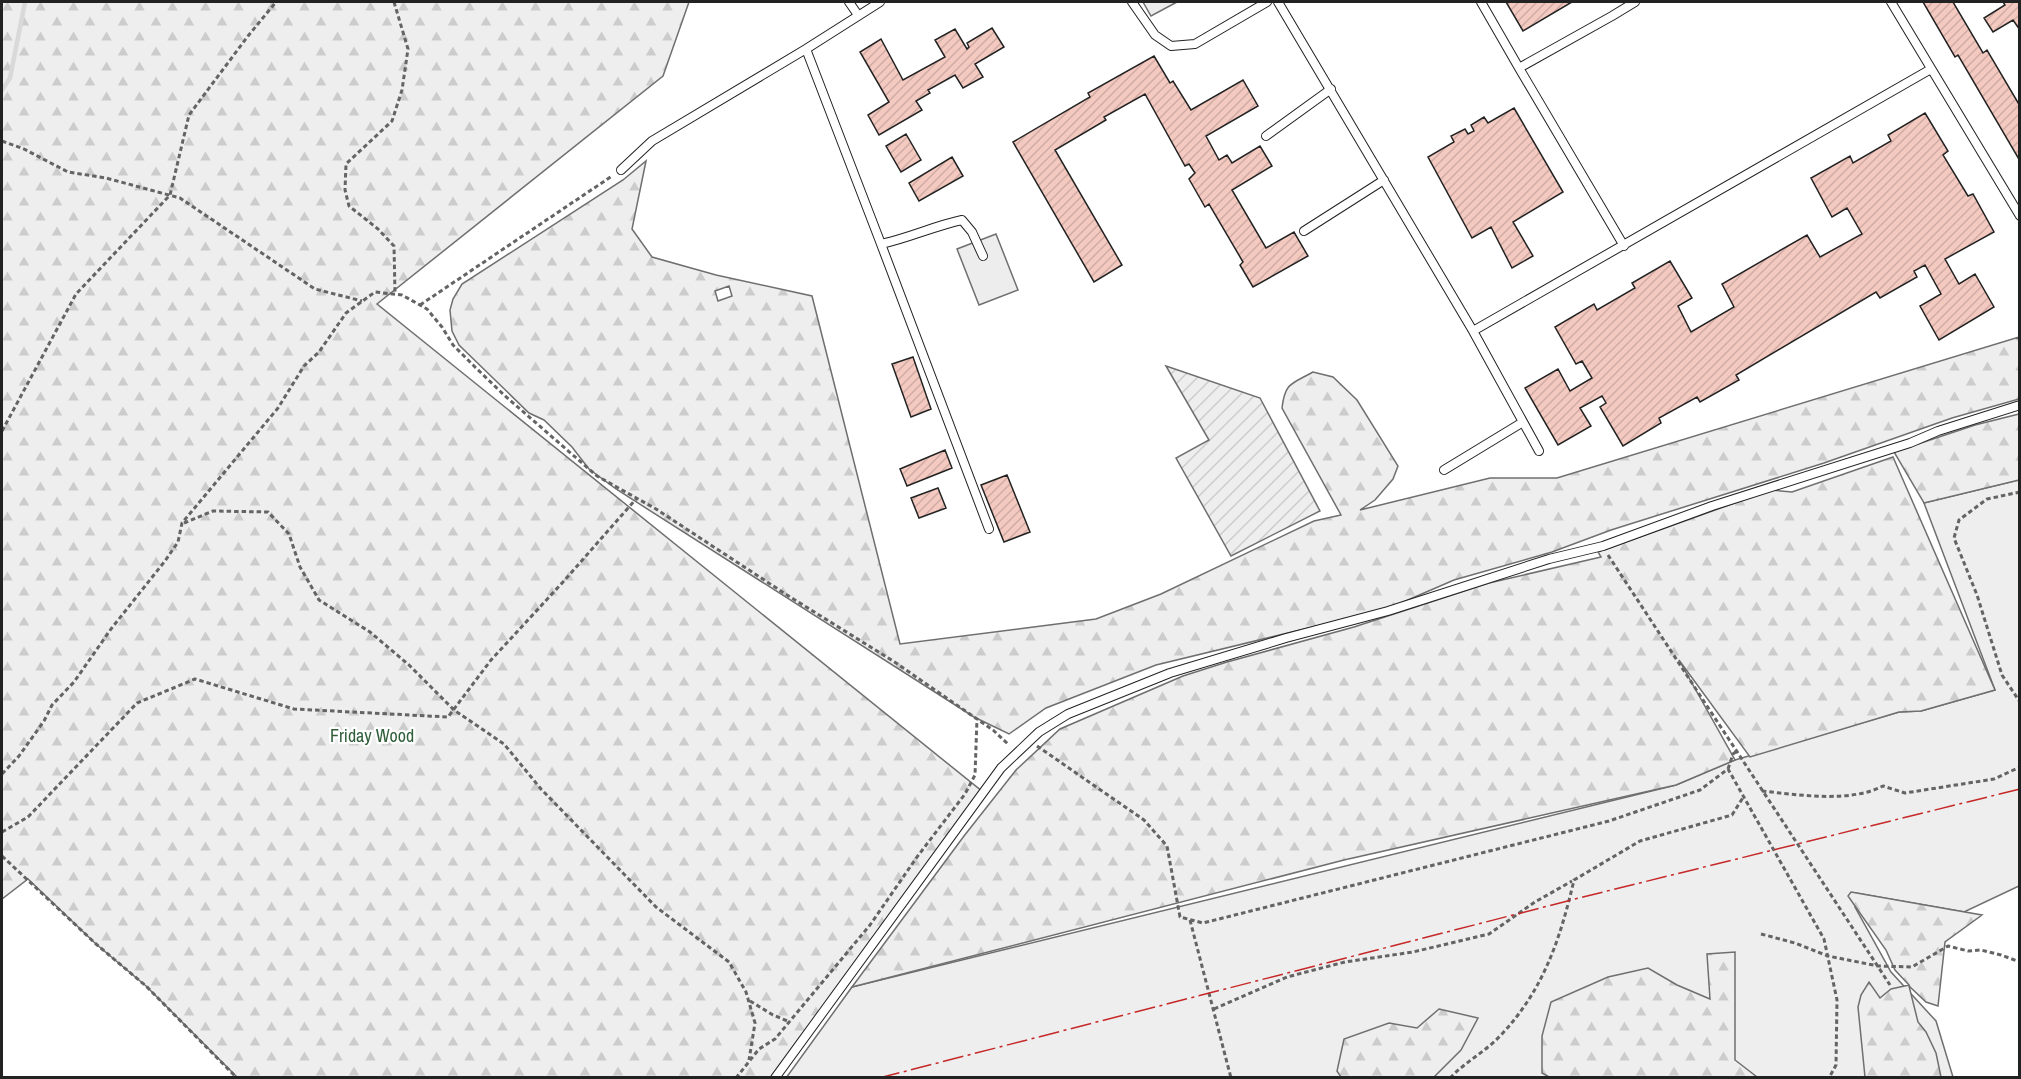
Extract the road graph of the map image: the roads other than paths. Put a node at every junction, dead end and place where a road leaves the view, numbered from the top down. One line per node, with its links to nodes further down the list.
1 (849, 2): 9 (lane)
2 (880, 2): 9 (lane)
3 (1132, 2): 4 (lane)
4 (1267, 2)
5 (1278, 2): 13 (lane)
6 (1481, 2): 11 (lane)
7 (1635, 2): 11 (lane)
8 (1892, 2): 12 (lane)
9 (858, 15): 10 (lane)
10 (806, 49): 15 (lane); 19 (lane)
11 (1519, 68): 20 (lane)
12 (1931, 69): 17 (lane); 20 (lane)
13 (1331, 89): 14 (lane); 16 (lane)
14 (1266, 136)
15 (621, 170)
16 (1384, 180): 18 (lane); 22 (lane)
17 (2019, 216)
18 (1304, 231)
19 (881, 244): 21 (lane); 27 (lane)
20 (1624, 246): 22 (lane)
21 (982, 256)
22 (1473, 331): 24 (lane)
23 (2019, 405): 28 (lane)
24 (1523, 422): 25 (lane); 26 (lane)
25 (1539, 451)
26 (1444, 470)
27 (989, 529)
28 (775, 1077)

